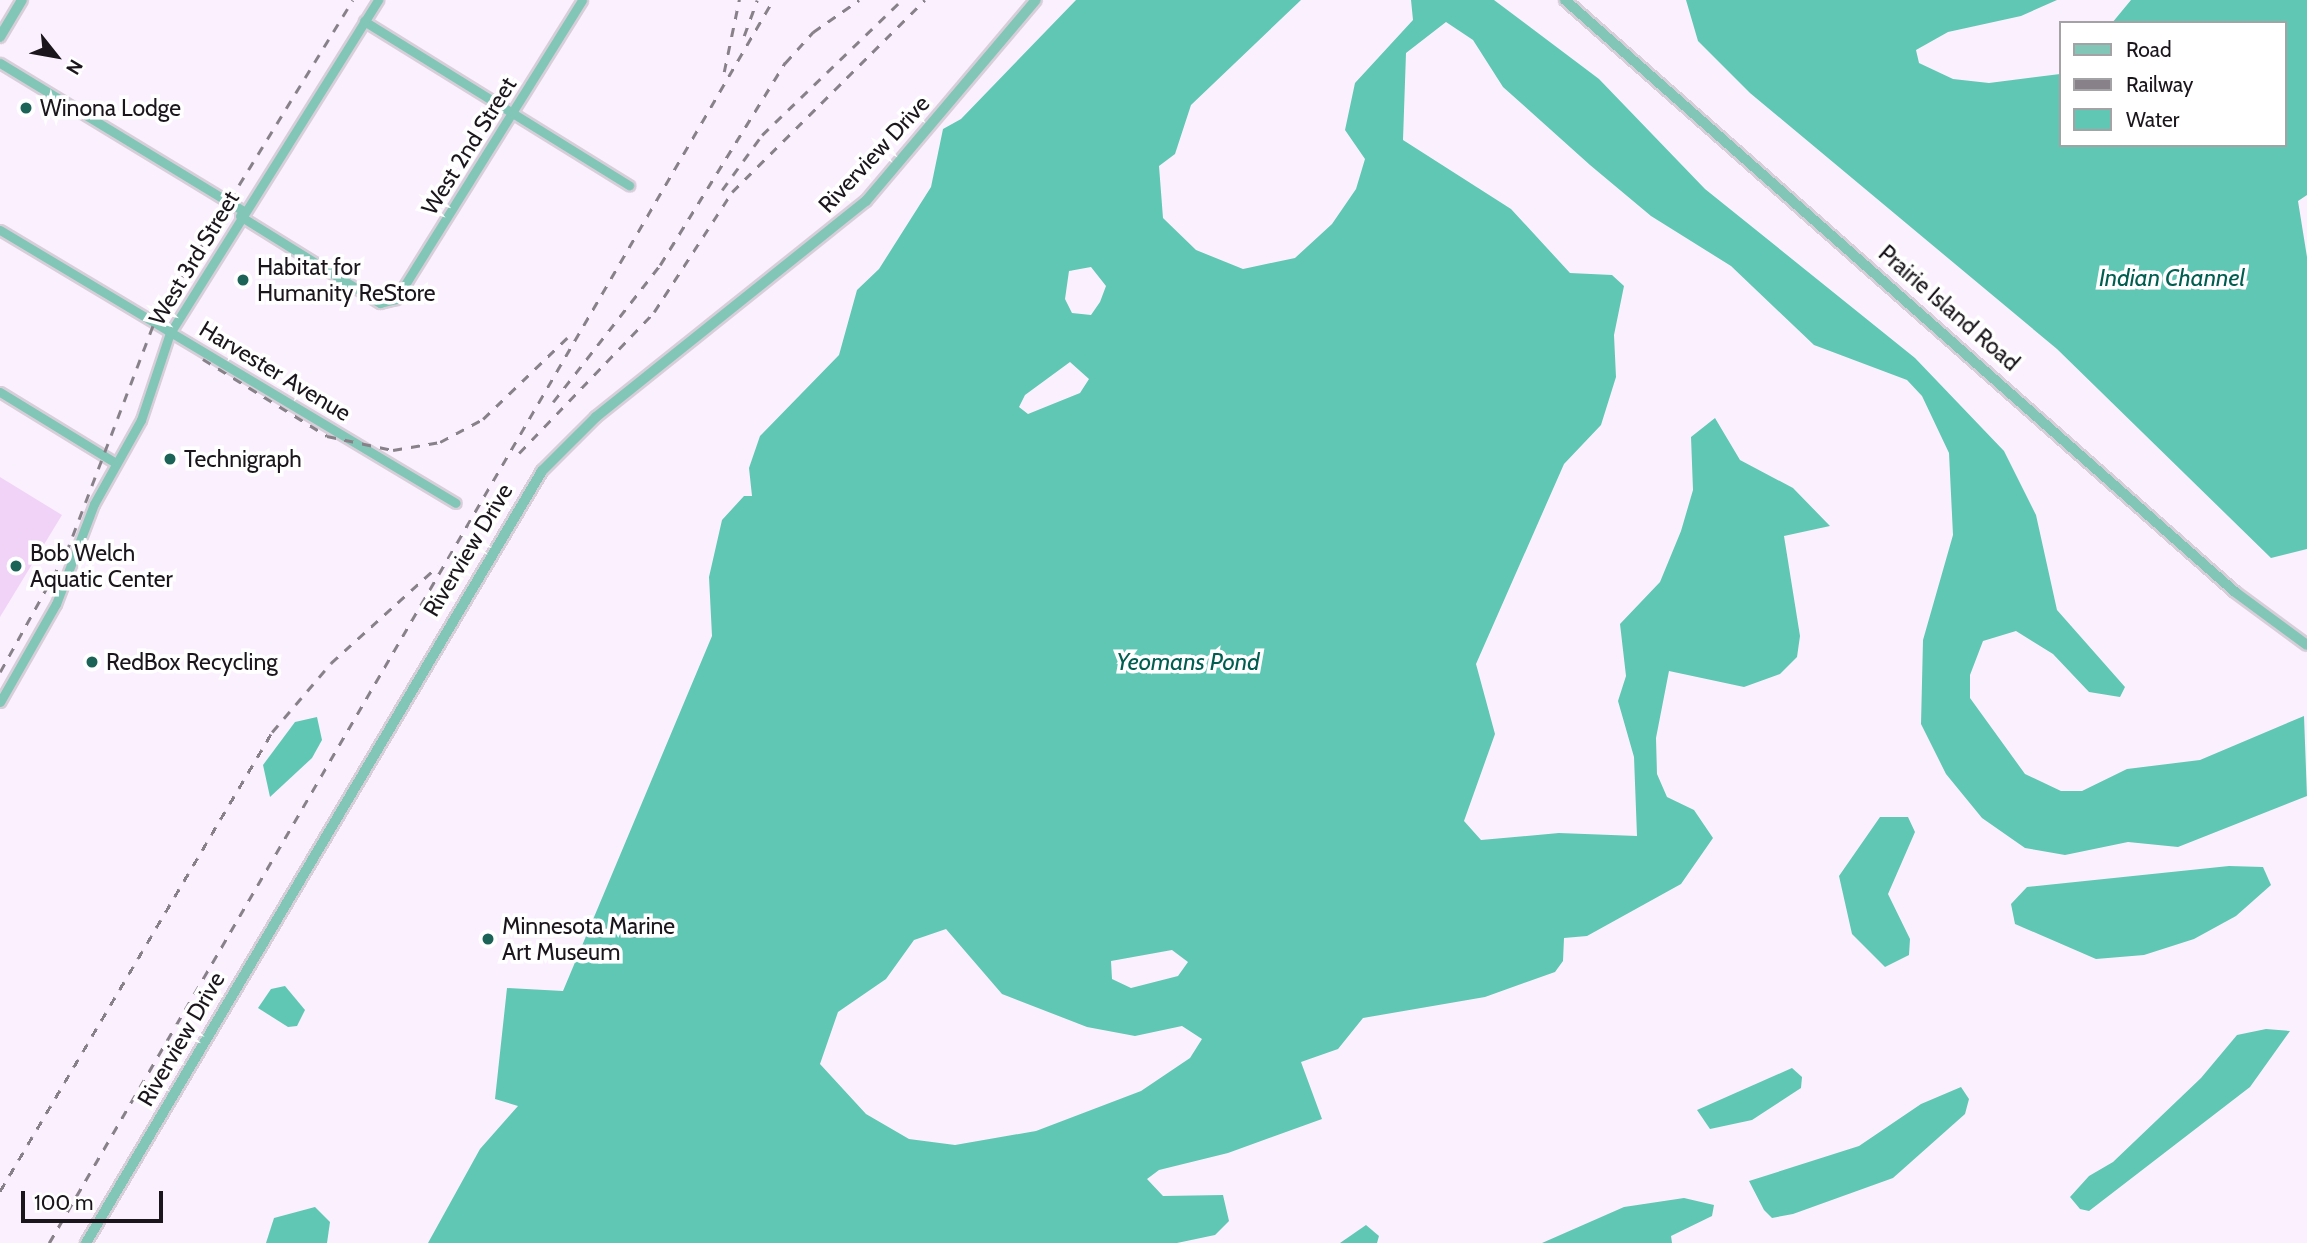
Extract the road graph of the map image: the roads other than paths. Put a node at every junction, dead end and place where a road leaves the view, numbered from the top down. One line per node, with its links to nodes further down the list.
1 (22, 0): 7 (street)
2 (378, 0): 6 (street, West 3rd Street)
3 (582, 0): 9 (street, West 2nd Street)
4 (1036, 0): 19 (street, Riverview Drive)
5 (1565, 0): 17 (street, Prairie Island Road)
6 (364, 21): 9 (street); 11 (street, West 3rd Street)
7 (0, 37)
8 (0, 63): 11 (street)
9 (515, 111): 10 (street); 11 (street, West 2nd Street)
10 (629, 185)
11 (242, 214): 13 (street, West 3rd Street)
12 (0, 230): 13 (street, Harvester Avenue)
13 (170, 333): 15 (street, West 3rd Street); 16 (street, Harvester Avenue)
14 (0, 392): 15 (street)
15 (116, 463): 18 (street, West 3rd Street)
16 (456, 503)
17 (2307, 645)
18 (0, 702)
19 (86, 1243)

